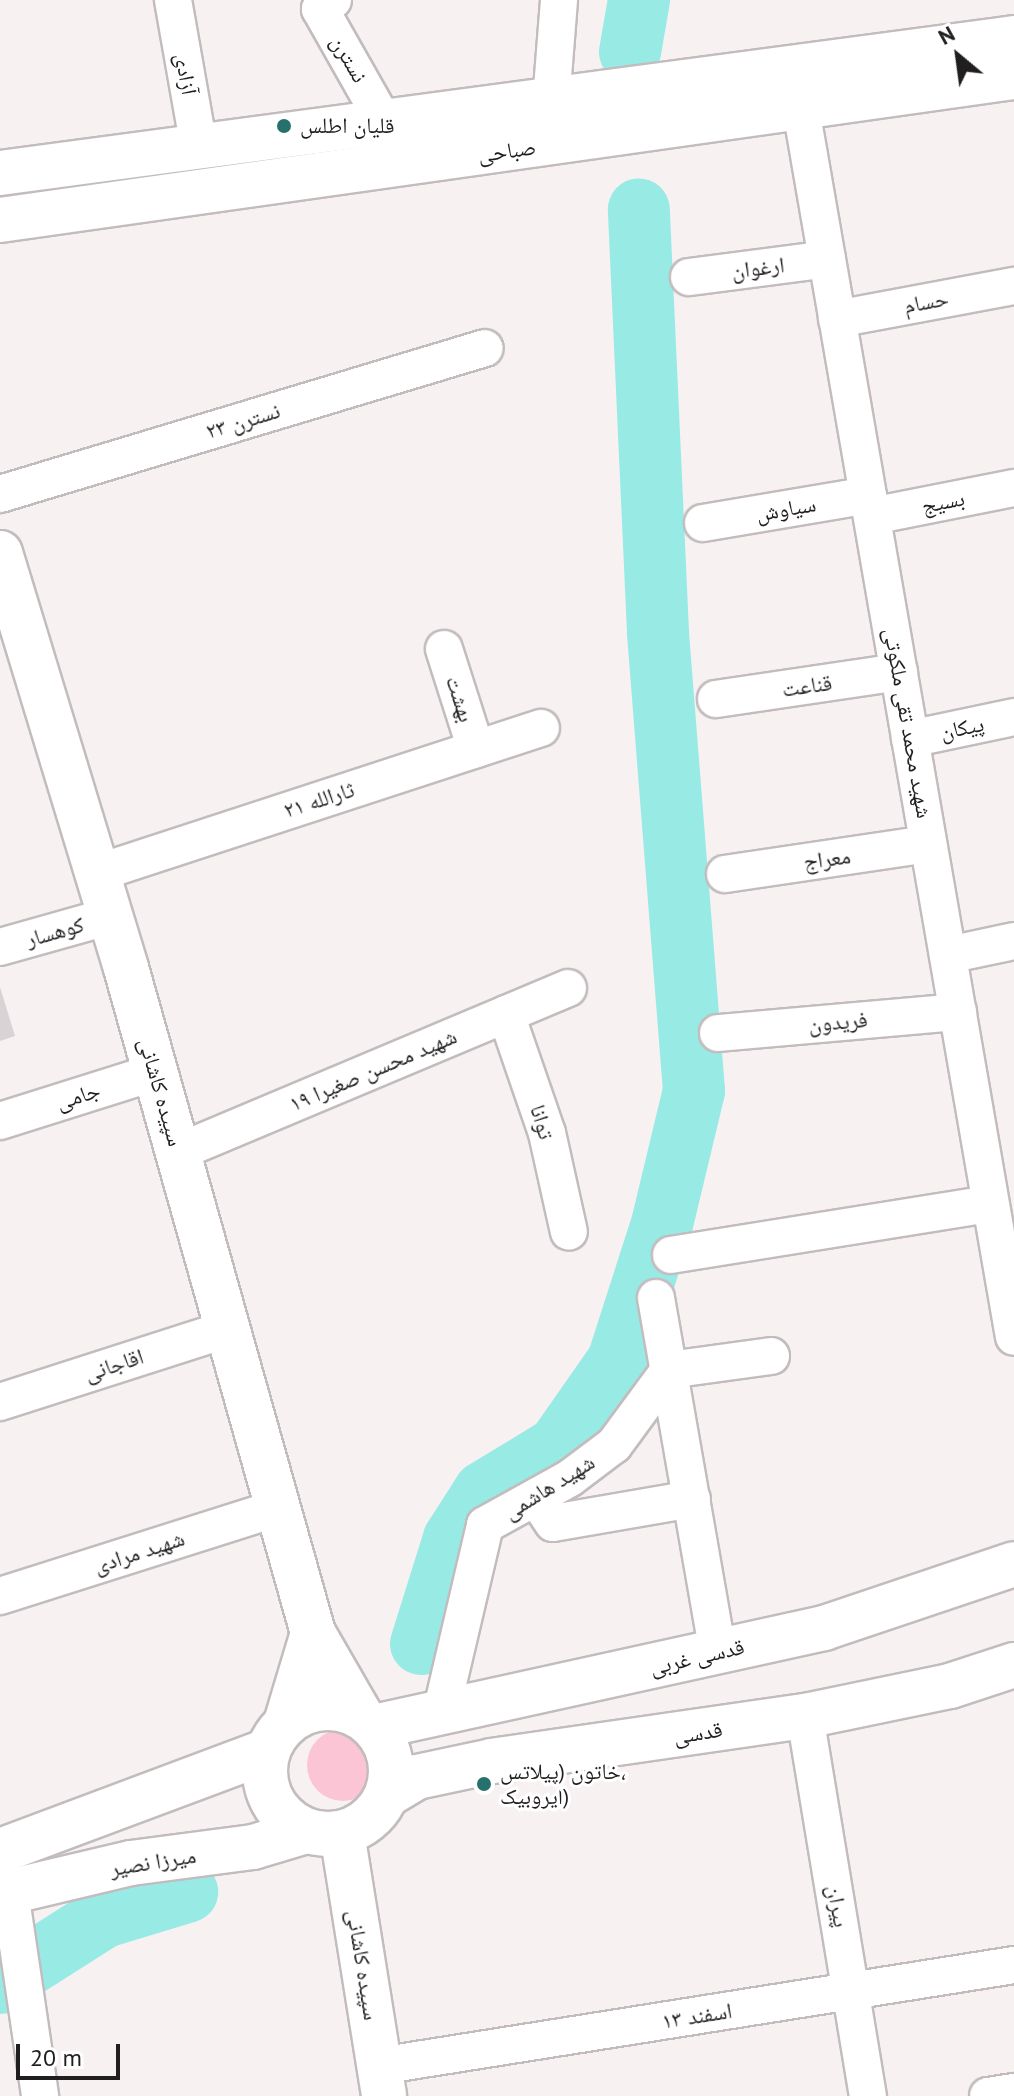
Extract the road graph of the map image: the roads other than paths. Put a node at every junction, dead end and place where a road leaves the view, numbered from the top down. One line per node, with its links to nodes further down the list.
1 (173, 0): 9 (street, آزادی)
2 (333, 0): 8 (street, نسترن)
3 (559, 0): 6 (street)
4 (1014, 38): 6 (street, صباحی)
5 (1014, 77): 7 (street, صباحی)
6 (551, 102): 8 (street, صباحی)
7 (801, 109): 11 (street, صباحی); 12 (street, شهید محمد تقی ملکوتی)
8 (385, 124): 9 (street, صباحی)
9 (199, 148): 10 (street, صباحی)
10 (0, 173)
11 (0, 220)
12 (827, 259): 13 (street, ارغوان); 15 (street, شهید محمد تقی ملکوتی)
13 (689, 277)
14 (1014, 286): 15 (street, حسام)
15 (837, 319): 19 (street, شهید محمد تقی ملکوتی)
16 (485, 348): 18 (street, نسترن ۲۳)
17 (1014, 488): 19 (street, بسیج)
18 (0, 494)
19 (870, 505): 20 (street, سیاوش); 23 (street, شهید محمد تقی ملکوتی)
20 (703, 523)
21 (0, 553): 30 (street, سپیده کاشانی)
22 (444, 649): 28 (street, بهشت)
23 (899, 672): 24 (street, قناعت); 27 (street, شهید محمد تقی ملکوتی)
24 (716, 699)
25 (1014, 717): 27 (street, پیکان)
26 (541, 728): 28 (street, ثارالله ۲۱)
27 (910, 739): 29 (street, شهید محمد تقی ملکوتی)
28 (476, 749): 30 (street, ثارالله ۲۱)
29 (928, 844): 31 (street, معراج); 35 (street, شهید محمد تقی ملکوتی)
30 (97, 873): 32 (street, سپیده کاشانی)
31 (725, 874)
32 (110, 916): 34 (street, کوهسار); 40 (street, سپیده کاشانی)
33 (1014, 941): 35 (street)
34 (0, 947)
35 (948, 955): 37 (street, شهید محمد تقی ملکوتی)
36 (568, 988): 38 (street, شهید محسن صغیرا ۱۹)
37 (958, 1012): 39 (street, فریدون); 43 (street, شهید محمد تقی ملکوتی)
38 (506, 1014): 42 (street, شهید محسن صغیرا ۱۹); 44 (street, توانا)
39 (718, 1033)
40 (155, 1072): 41 (street, جامی); 42 (street, سپیده کاشانی)
41 (0, 1121)
42 (178, 1152): 48 (street, سپیده کاشانی)
43 (990, 1204): 45 (street); 46 (street, شهید محمد تقی ملکوتی)
44 (569, 1232)
45 (671, 1255)
46 (1009, 1275): 49 (street, شهید محمد تقی ملکوتی)
47 (656, 1298): 51 (street)
48 (227, 1329): 52 (street, اقاجانی); 55 (street, سپیده کاشانی)
49 (1014, 1337)
50 (771, 1356): 51 (street)
51 (669, 1370): 53 (street, شهید هاشمی); 54 (street)
52 (0, 1402)
53 (536, 1498): 54 (street); 61 (street, شهید هاشمی)
54 (692, 1499): 59 (street)
55 (277, 1508): 57 (street, شهید مرادی); 58 (street, سپیده کاشانی)
56 (1014, 1564): 59 (street, قدسی غربی)
57 (0, 1596)
58 (313, 1633): 63 (street, سپیده کاشانی); 64 (street)
59 (718, 1652): 61 (street, قدسی غربی)
60 (1013, 1668): 62 (street, قدسی)
61 (441, 1713): 63 (street, قدسی غربی)
62 (805, 1716): 65 (street, قدسی); 69 (street, پیران)
63 (368, 1722): 64 (street); 65 (street)
64 (276, 1737): 66 (street); 67 (street)
65 (387, 1795): 66 (street)
66 (324, 1832): 67 (street, میرزا نصیر); 70 (street, سپیده کاشانی)
67 (3, 1879): 72 (street)
68 (1014, 1965): 69 (street, اسفند ۱۳)
69 (853, 1991): 70 (street, اسفند ۱۳); 73 (street, پیران)
70 (382, 2081)
71 (1014, 2092): 74 (street)
72 (40, 2096)
73 (868, 2096)
74 (988, 2096)

